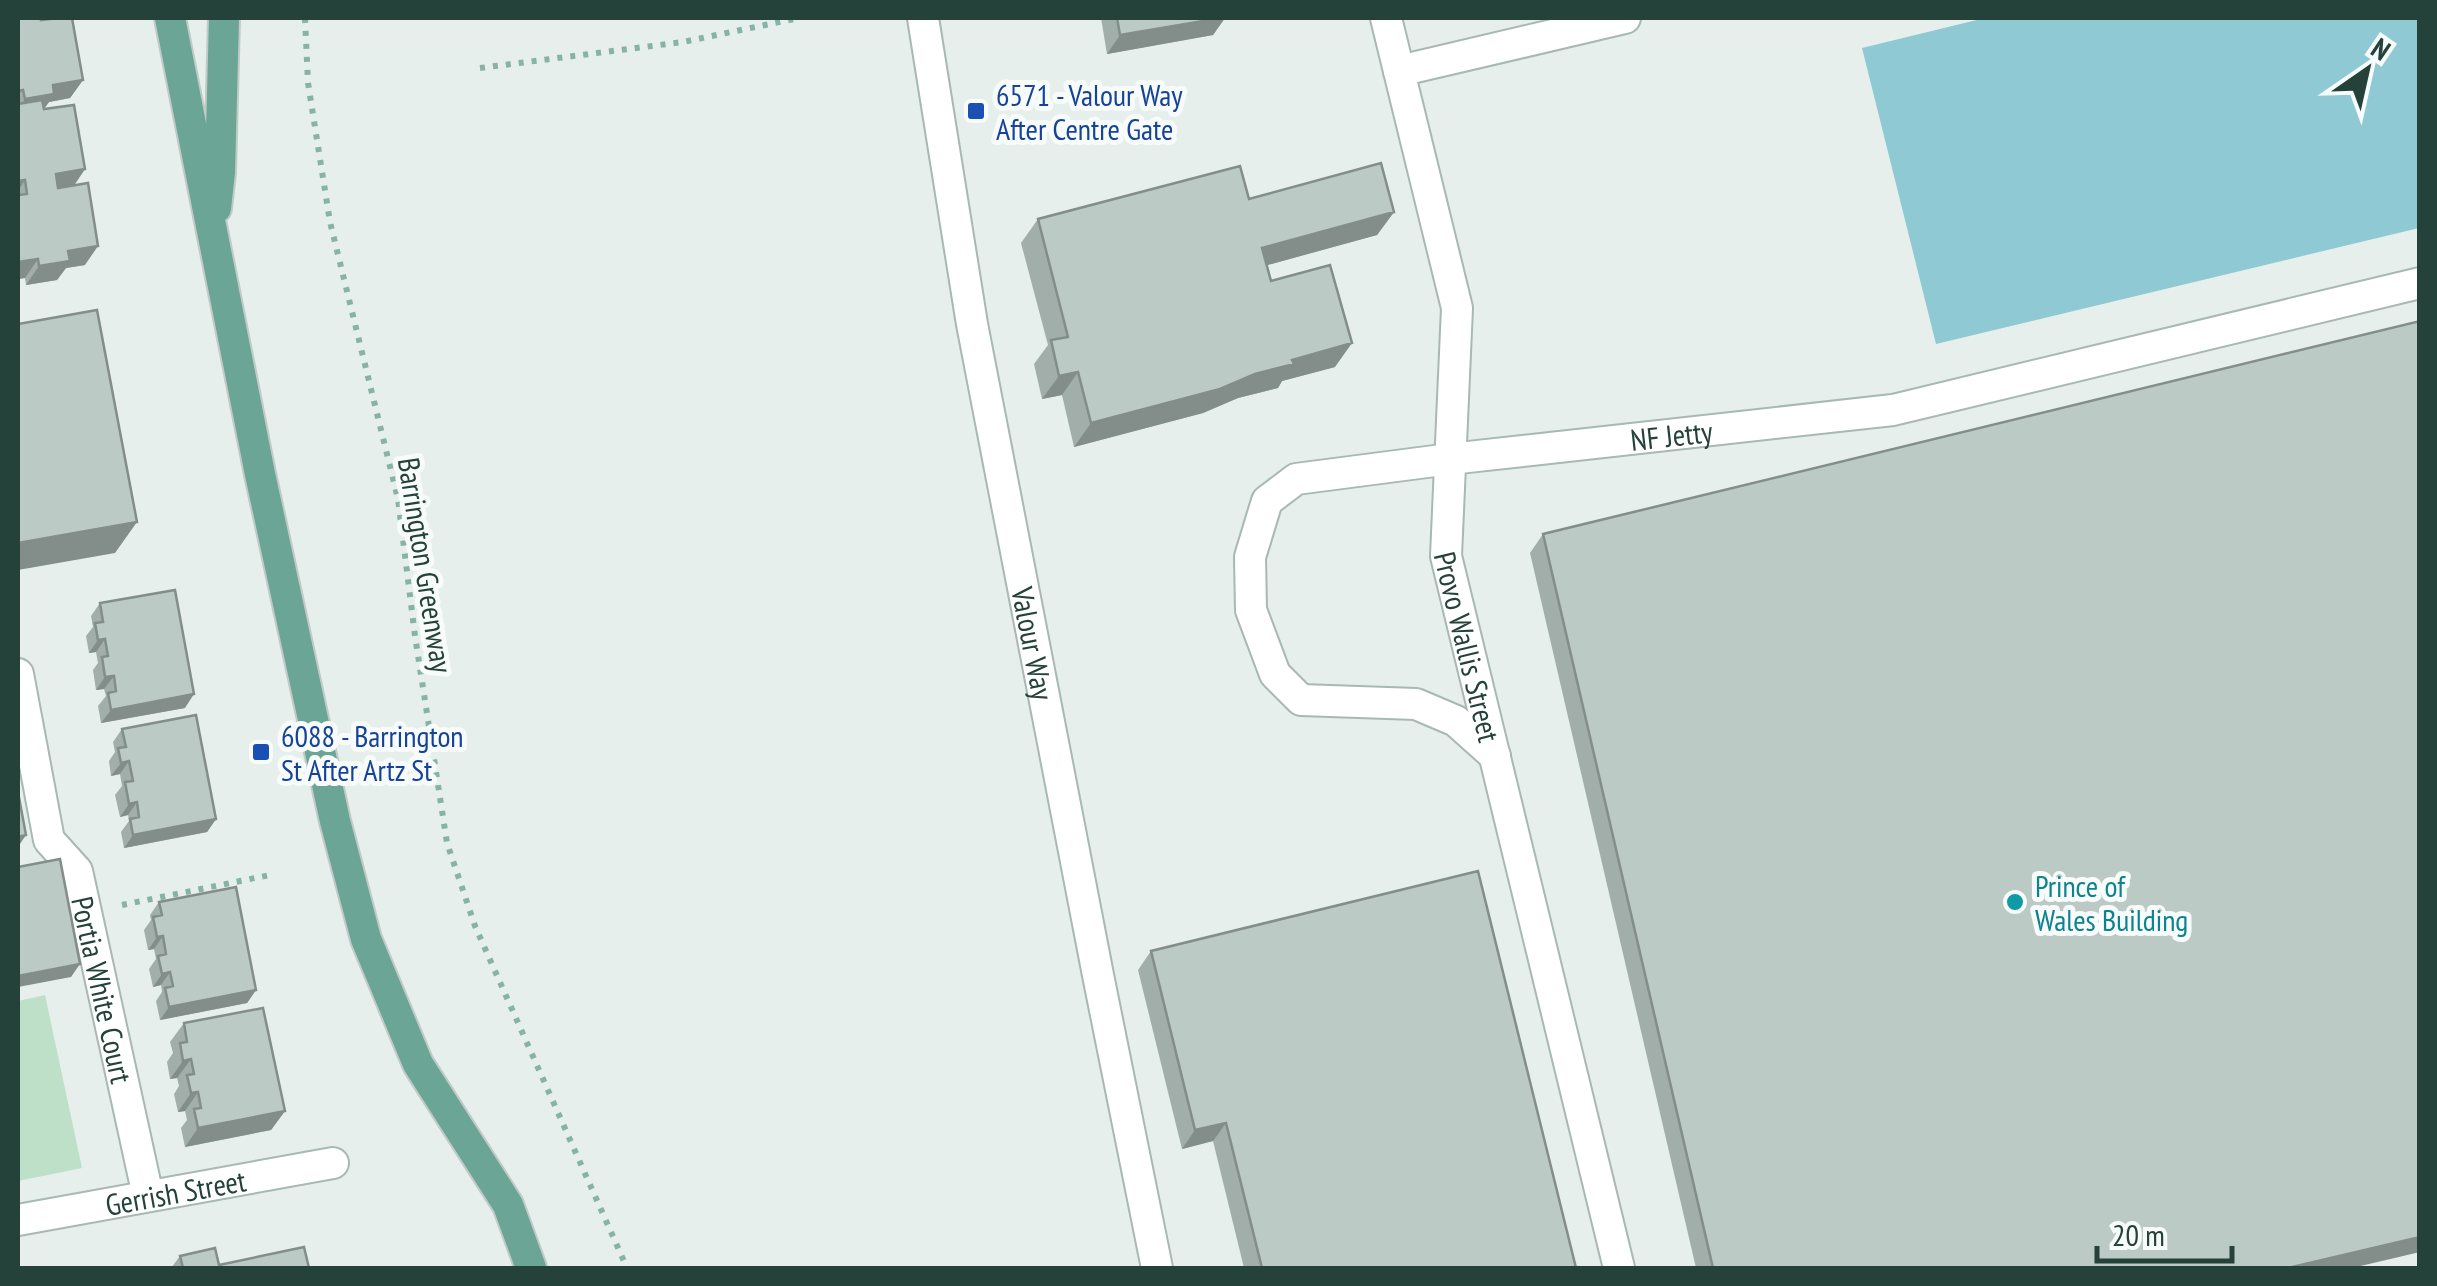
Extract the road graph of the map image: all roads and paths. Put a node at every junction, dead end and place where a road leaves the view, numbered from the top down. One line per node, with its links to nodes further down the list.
1 (170, 18): 10 (main road)
2 (224, 18): 10 (main road)
3 (306, 18): 21 (path, Barrington Greenway)
4 (798, 18): 8 (path)
5 (922, 18): 22 (street, Valour Way)
6 (1386, 18): 9 (street, Provo Wallis Street)
7 (1625, 18): 9 (street)
8 (480, 68)
9 (1399, 71): 12 (street, Provo Wallis Street)
10 (212, 236): 20 (main road)
11 (2420, 283): 12 (street, NF Jetty)
12 (1450, 460): 14 (street, Provo Wallis Street); 14 (street, NF Jetty)
13 (18, 674): 18 (street, Portia White Court)
14 (1495, 756): 23 (street, Provo Wallis Street)
15 (270, 875): 16 (path)
16 (146, 900)
17 (333, 1163): 18 (street, Gerrish Street)
18 (148, 1196): 19 (street, Gerrish Street)
19 (18, 1220)
20 (531, 1268)
21 (627, 1268)
22 (1157, 1268)
23 (1619, 1268)

